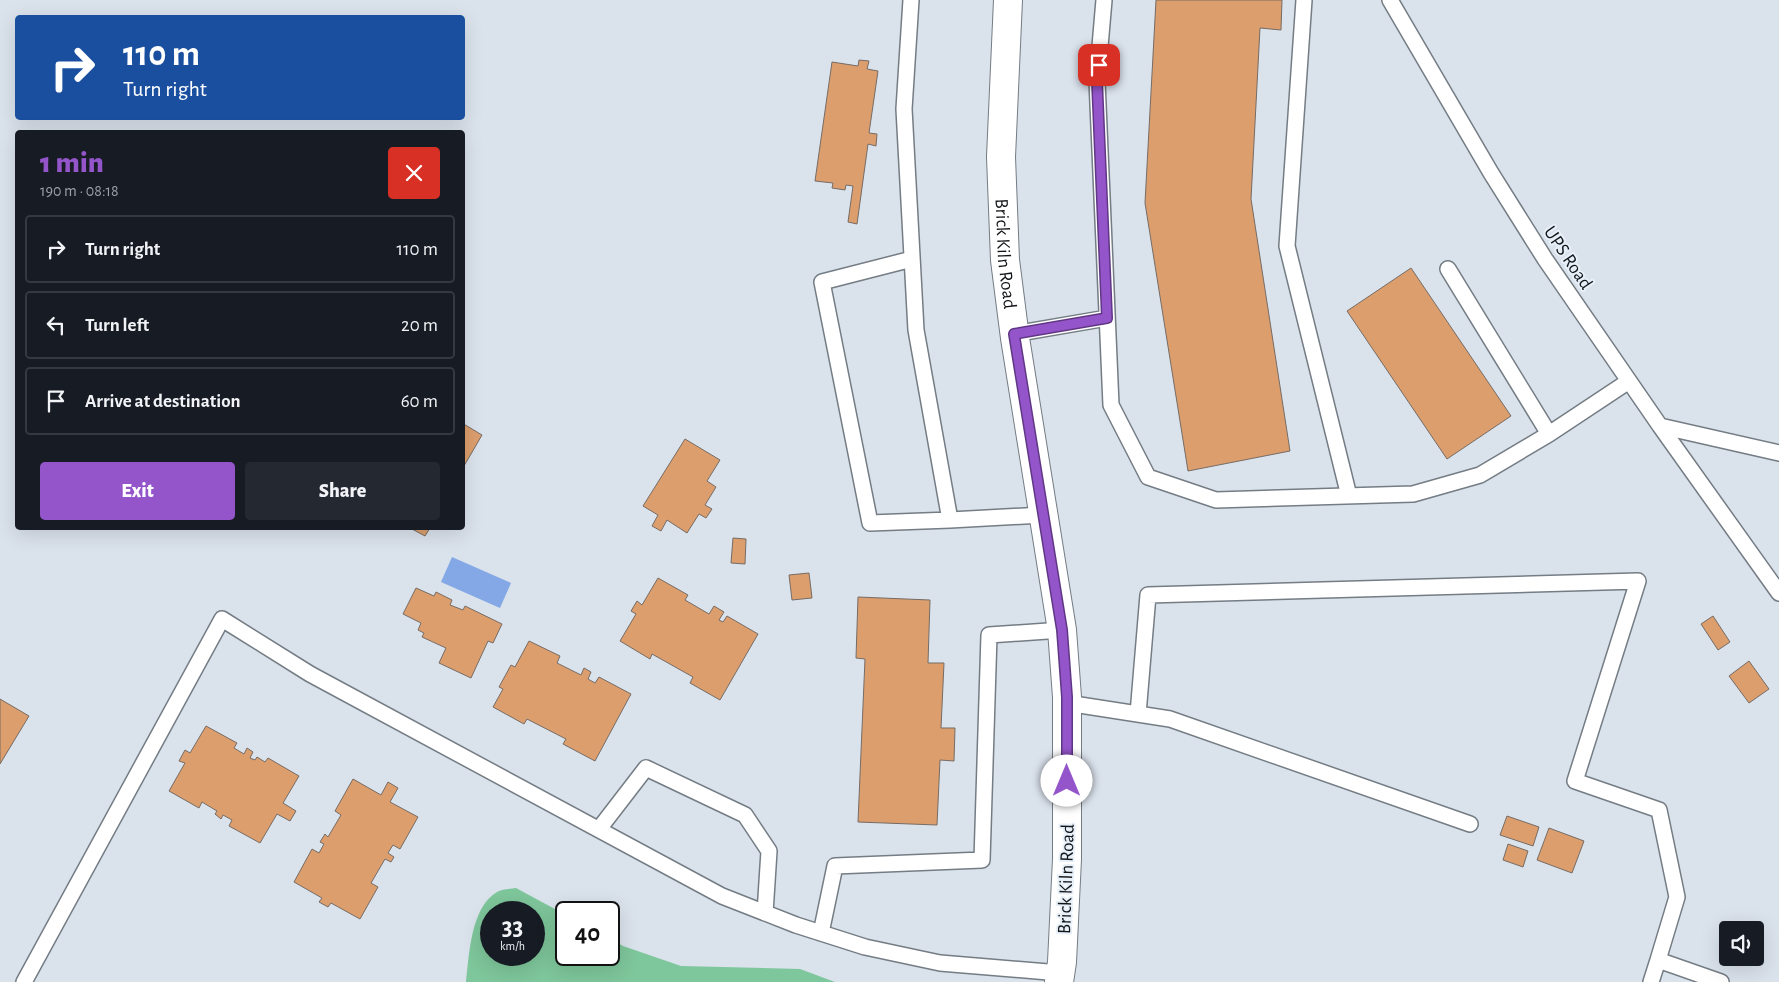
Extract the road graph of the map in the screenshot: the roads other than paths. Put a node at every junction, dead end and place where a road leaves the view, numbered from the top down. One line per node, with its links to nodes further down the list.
1 (911, 0): 6 (lane)
2 (1008, 0): 9 (street, Brick Kiln Road)
3 (1104, 0): 8 (lane)
4 (1304, 0): 14 (lane)
5 (1390, 0): 10 (lane, UPS Road)
6 (912, 260): 16 (lane); 16 (lane)
7 (1448, 269): 12 (lane)
8 (1107, 318): 9 (lane); 14 (lane)
9 (1014, 334): 15 (street, Brick Kiln Road)
10 (1629, 381): 11 (lane, UPS Road); 12 (lane)
11 (1660, 426): 13 (lane); 17 (lane, UPS Road)
12 (1549, 434): 14 (lane)
13 (1779, 453)
14 (1349, 496)
15 (1042, 515): 16 (lane); 18 (street, Brick Kiln Road)
16 (950, 520)
17 (1779, 593)
18 (1062, 630): 19 (street, Brick Kiln Road); 24 (lane)
19 (1067, 703): 20 (lane); 26 (street, Brick Kiln Road)
20 (1138, 714): 21 (lane); 25 (lane)
21 (1470, 824)
22 (599, 830): 23 (lane); 23 (lane); 27 (lane)
23 (765, 913): 24 (lane)
24 (821, 933): 26 (lane)
25 (1658, 960): 28 (lane); 29 (lane)
26 (1060, 978)
27 (24, 982)
28 (1651, 982)
29 (1722, 982)

